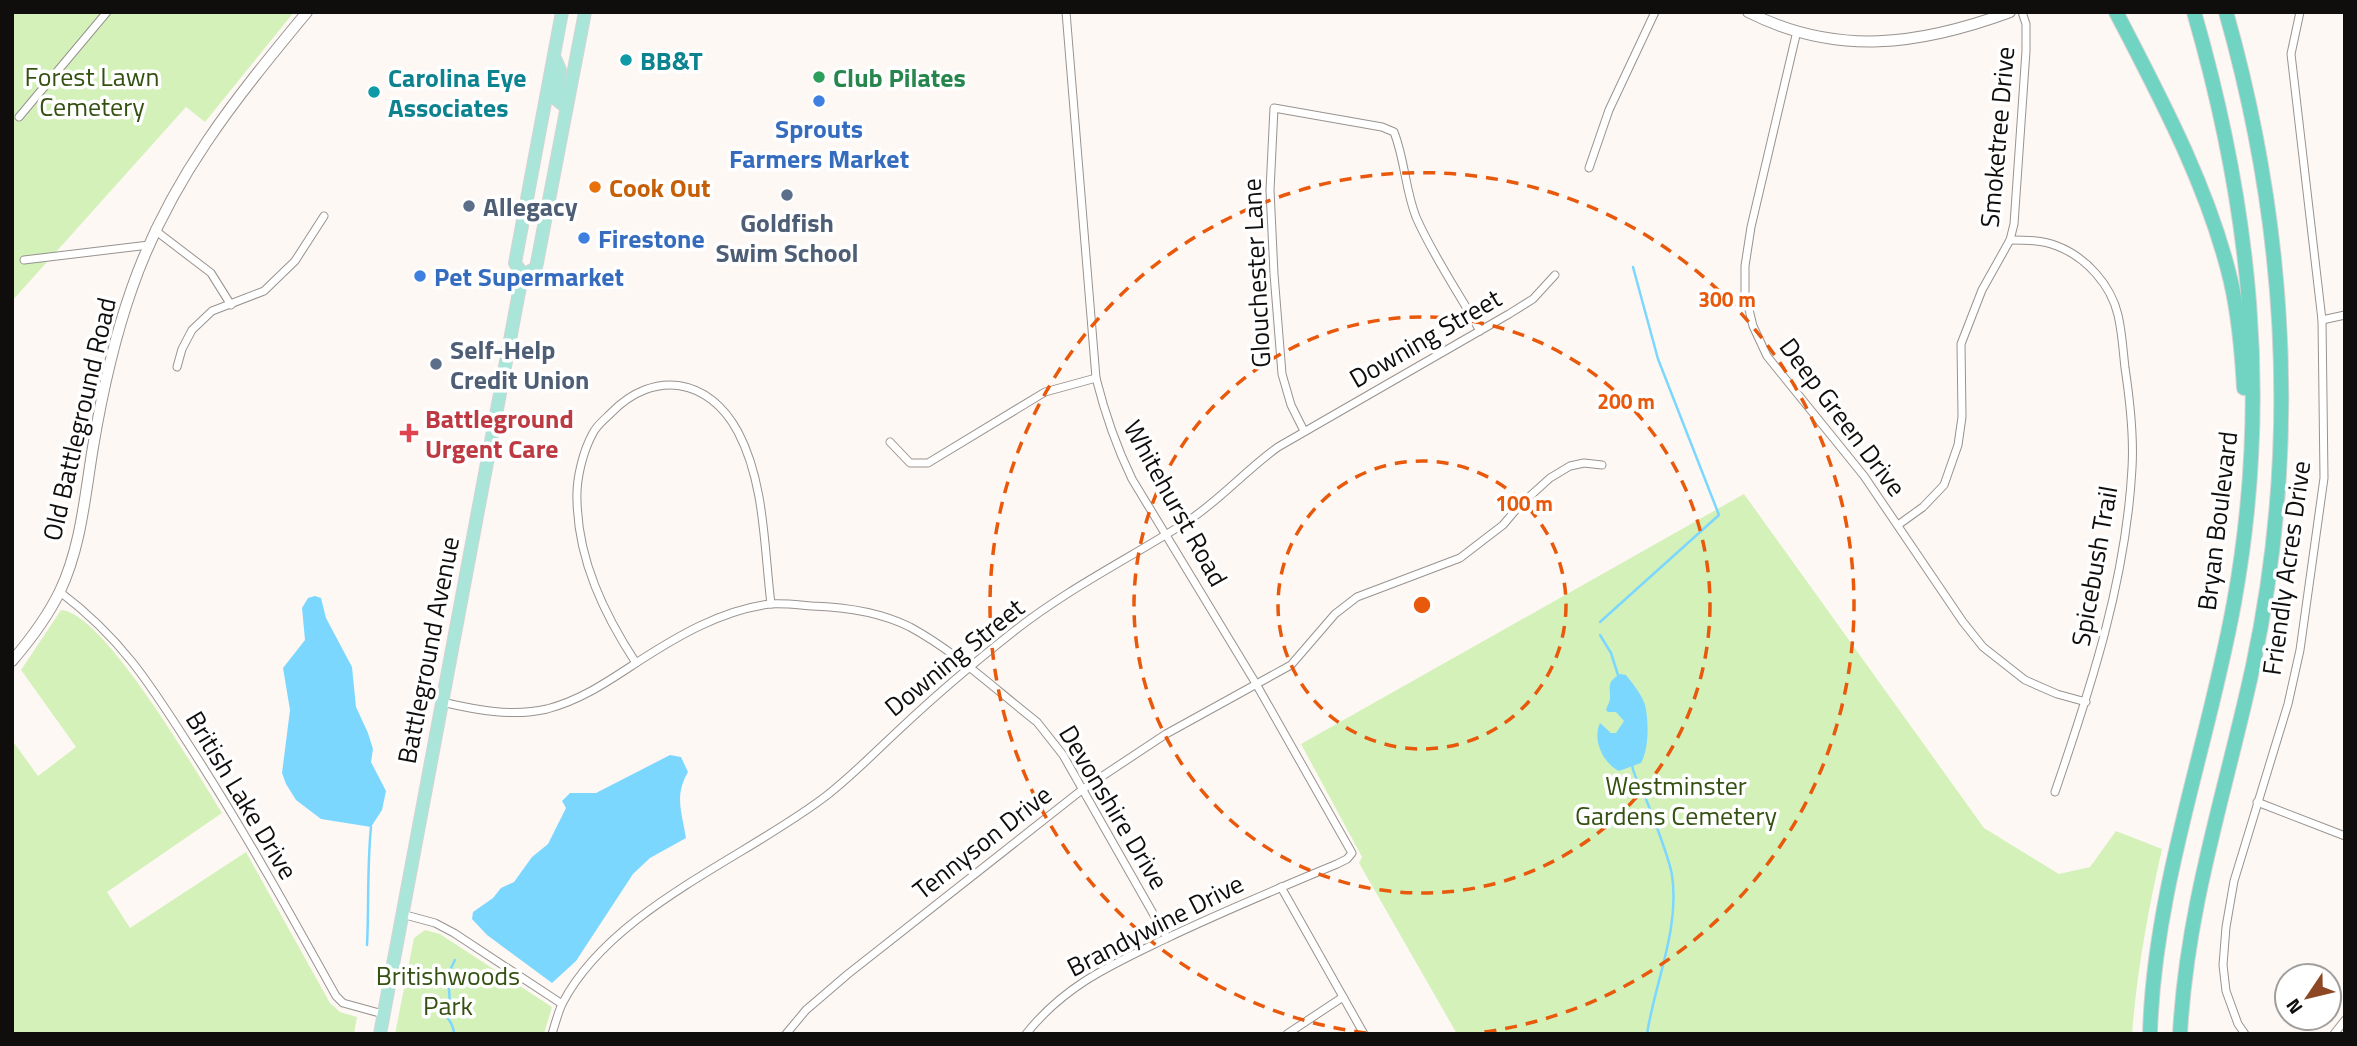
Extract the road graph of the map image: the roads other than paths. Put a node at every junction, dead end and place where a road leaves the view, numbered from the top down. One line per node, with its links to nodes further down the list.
1 (107, 12): 17 (street)
2 (307, 12): 20 (street, Old Battleground Road)
3 (562, 12): 15 (main road, Battleground Avenue)
4 (585, 12): 16 (main road, Battleground Avenue)
5 (1066, 12): 31 (street, Whitehurst Road)
6 (1655, 12): 18 (street)
7 (1748, 12): 14 (street)
8 (2010, 12): 14 (street)
9 (2022, 12): 21 (street, Smoketree Drive)
10 (2116, 12): 35 (highway)
11 (2194, 12): 35 (highway, Bryan Boulevard)
12 (2226, 12): 65 (highway, Bryan Boulevard)
13 (2300, 12): 28 (street, Friendly Acres Drive)
14 (1797, 31): 36 (street, Deep Green Drive)
15 (554, 56): 16 (main road); 24 (main road, Battleground Avenue)
16 (566, 107): 24 (main road, Battleground Avenue)
17 (19, 117)
18 (1589, 168)
19 (324, 216): 26 (street)
20 (156, 231): 22 (street, Old Battleground Road); 26 (street)
21 (2010, 240): 36 (street, Smoketree Drive); 45 (street, Spicebush Trail)
22 (149, 245): 23 (street); 38 (street, Old Battleground Road)
23 (24, 260)
24 (523, 275): 44 (main road, Battleground Avenue)
25 (1555, 275): 29 (street, Downing Street)
26 (231, 305): 30 (street)
27 (2345, 315): 28 (street)
28 (2322, 320): 48 (street, Friendly Acres Drive)
29 (1480, 331): 32 (street, Downing Street); 32 (street, Glouchester Lane)
30 (177, 367)
31 (1096, 378): 33 (street); 37 (street, Whitehurst Road)
32 (1304, 431): 37 (street, Downing Street)
33 (890, 442)
34 (1602, 464): 43 (street, Tennyson Drive)
35 (2248, 496): 64 (highway, Bryan Boulevard)
36 (1898, 525): 45 (street, Deep Green Drive)
37 (1166, 534): 42 (street, Downing Street); 43 (street, Whitehurst Road)
38 (60, 593): 40 (street, Old Battleground Road); 56 (street, British Lake Drive)
39 (771, 604): 41 (street, Devonshire Drive); 41 (street); 42 (street, Devonshire Drive)
40 (12, 661)
41 (636, 663): 44 (street, Devonshire Drive)
42 (968, 667): 46 (street, Devonshire Drive); 55 (street, Downing Street)
43 (1255, 682): 46 (street, Tennyson Drive); 50 (street, Whitehurst Road)
44 (442, 702): 52 (main road, Battleground Avenue)
45 (2086, 702): 47 (street, Spicebush Trail)
46 (1083, 789): 53 (street, Devonshire Drive); 60 (street, Tennyson Drive)
47 (2055, 792)
48 (2257, 802): 49 (street); 66 (street, Friendly Acres Drive)
49 (2345, 836)
50 (1352, 853): 51 (street, Brandywine Drive)
51 (1281, 887): 53 (street, Brandywine Drive); 54 (street)
52 (401, 914): 55 (street); 56 (main road, Battleground Avenue)
53 (1167, 938): 61 (street, Brandywine Drive)
54 (1343, 997): 62 (street); 63 (street)
55 (562, 1004): 59 (street, Downing Street)
56 (383, 1014): 58 (main road, Battleground Avenue)
57 (2345, 1020): 67 (street)
58 (380, 1034)
59 (552, 1034)
60 (786, 1034)
61 (1026, 1034)
62 (1287, 1034)
63 (1364, 1034)
64 (2150, 1034)
65 (2180, 1034)
66 (2245, 1034)
67 (2334, 1034)

